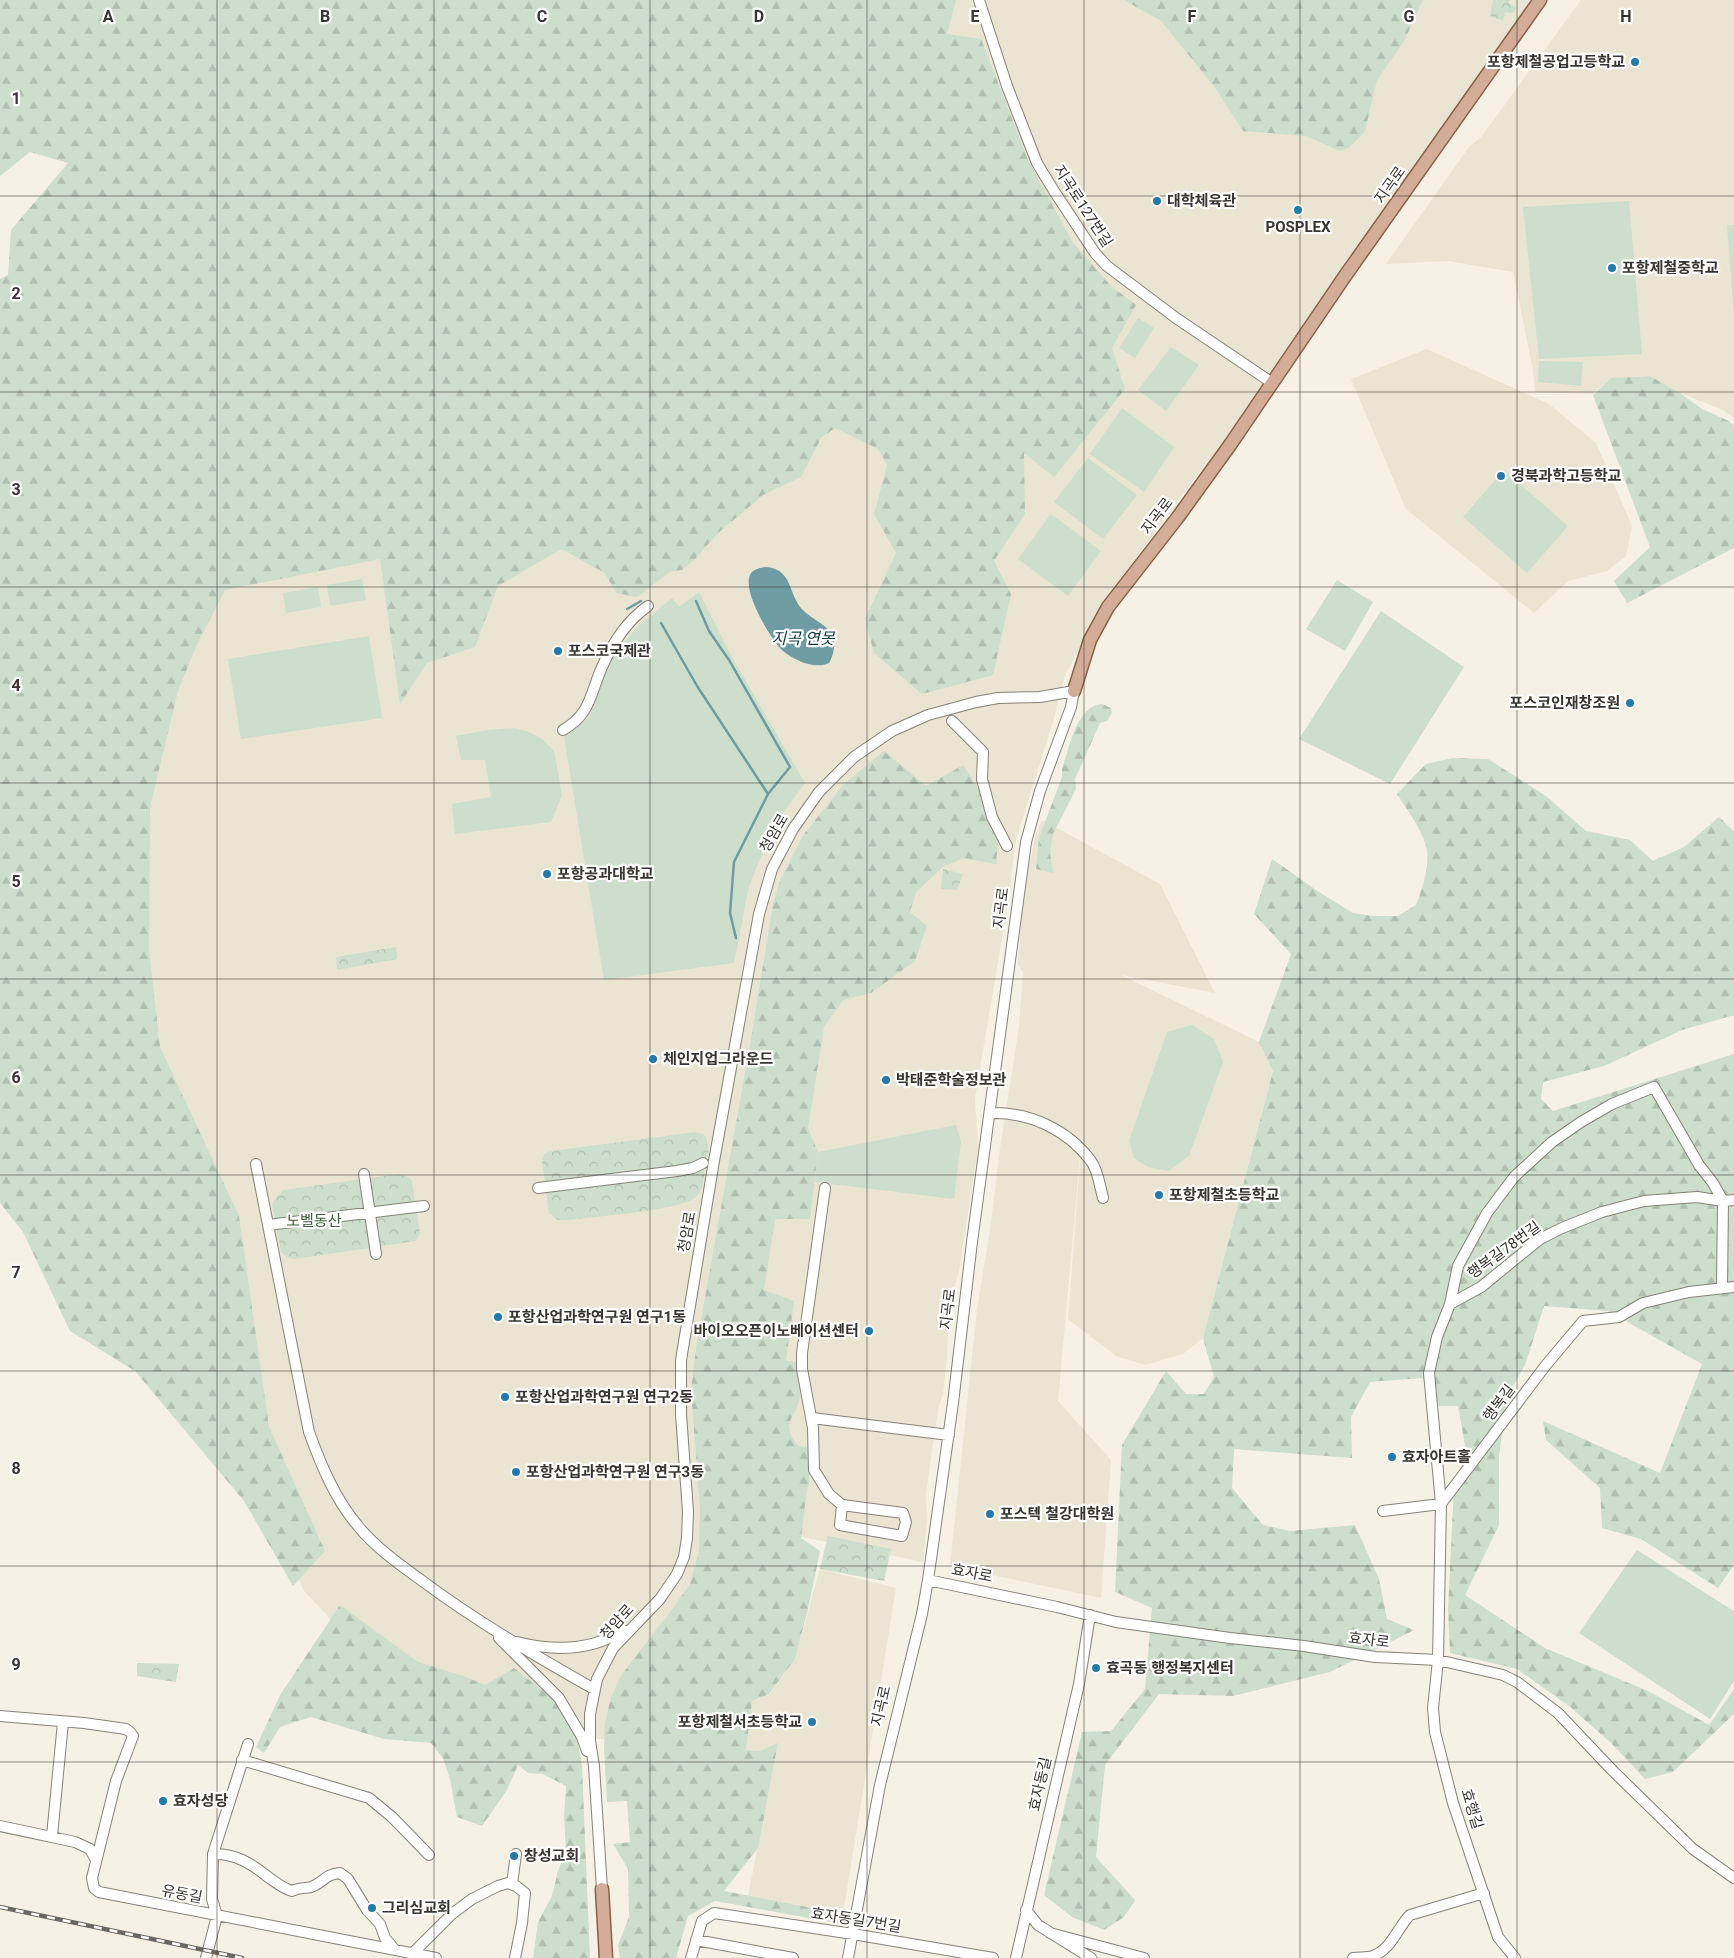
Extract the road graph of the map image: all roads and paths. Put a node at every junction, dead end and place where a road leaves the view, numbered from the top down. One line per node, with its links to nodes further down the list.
1 (979, 0): 3 (street, 지곡로127번길)
2 (1540, 0): 3 (main road, 지곡로)
3 (1272, 382): 5 (main road, 지곡로)
4 (648, 606): 7 (street)
5 (1074, 691): 9 (street, 지곡로); 31 (street, 청암로)
6 (952, 721): 8 (street)
7 (563, 730)
8 (1007, 846)
9 (991, 1113): 15 (street); 26 (street, 지곡로)
10 (703, 1163): 13 (street)
11 (256, 1164): 20 (street)
12 (364, 1174): 19 (street)
13 (538, 1188)
14 (825, 1188): 25 (street)
15 (1103, 1198)
16 (1734, 1200): 17 (street, 행복길78번길)
17 (1723, 1201): 22 (street); 24 (street, 행복길78번길); 24 (street, 행복길78번길)
18 (424, 1206): 19 (street)
19 (370, 1212): 20 (street); 21 (street)
20 (268, 1225): 33 (street)
21 (376, 1254)
22 (1722, 1288): 23 (street, 행복길); 27 (street, 행복길)
23 (1734, 1288)
24 (1450, 1304): 27 (street, 행복길78번길)
25 (812, 1418): 26 (street); 28 (street)
26 (949, 1435): 30 (street, 지곡로)
27 (1441, 1504): 29 (street); 35 (street)
28 (842, 1505): 28 (street)
29 (1383, 1511)
30 (928, 1580): 32 (street, 효자로); 55 (street, 지곡로)
31 (644, 1615): 34 (street); 36 (street, 청암로)
32 (1090, 1615): 35 (street, 효자로); 52 (street, 효자동길)
33 (490, 1628): 34 (street); 41 (street)
34 (507, 1639): 36 (street)
35 (1438, 1660): 48 (street, 효자로); 51 (street, 효행길)
36 (594, 1689): 41 (street, 청암로)
37 (0, 1716): 38 (street)
38 (63, 1722): 43 (street); 47 (street, 유동길)
39 (248, 1744): 40 (street)
40 (242, 1760): 44 (street); 46 (street)
41 (594, 1766): 50 (street, 청암로)
42 (0, 1826): 43 (street)
43 (52, 1836): 47 (street)
44 (213, 1854): 53 (street); 57 (street)
45 (516, 1854): 49 (street)
46 (429, 1855)
47 (96, 1860): 53 (street, 유동길)
48 (1734, 1878)
49 (512, 1884): 58 (street); 62 (street)
50 (602, 1889): 59 (main road, 청암로)
51 (1484, 1894): 70 (street); 71 (street, 효행길)
52 (1026, 1910): 54 (street); 67 (street, 효자동길)
53 (217, 1916): 57 (street, 유동길); 60 (street)
54 (1050, 1933): 68 (street); 69 (street)
55 (853, 1934): 56 (street, 효자동길7번길); 65 (street, 지곡로); 66 (street, 효자동길7번길)
56 (696, 1940): 63 (street); 64 (street)
57 (395, 1950): 58 (street, 유동길)
58 (414, 1953): 61 (street, 유동길)
59 (605, 1953)
60 (206, 1958)
61 (436, 1958)
62 (514, 1958)
63 (691, 1958)
64 (793, 1958)
65 (848, 1958)
66 (993, 1958)
67 (1016, 1958)
68 (1091, 1958)
69 (1144, 1958)
70 (1353, 1958)
71 (1515, 1958)

